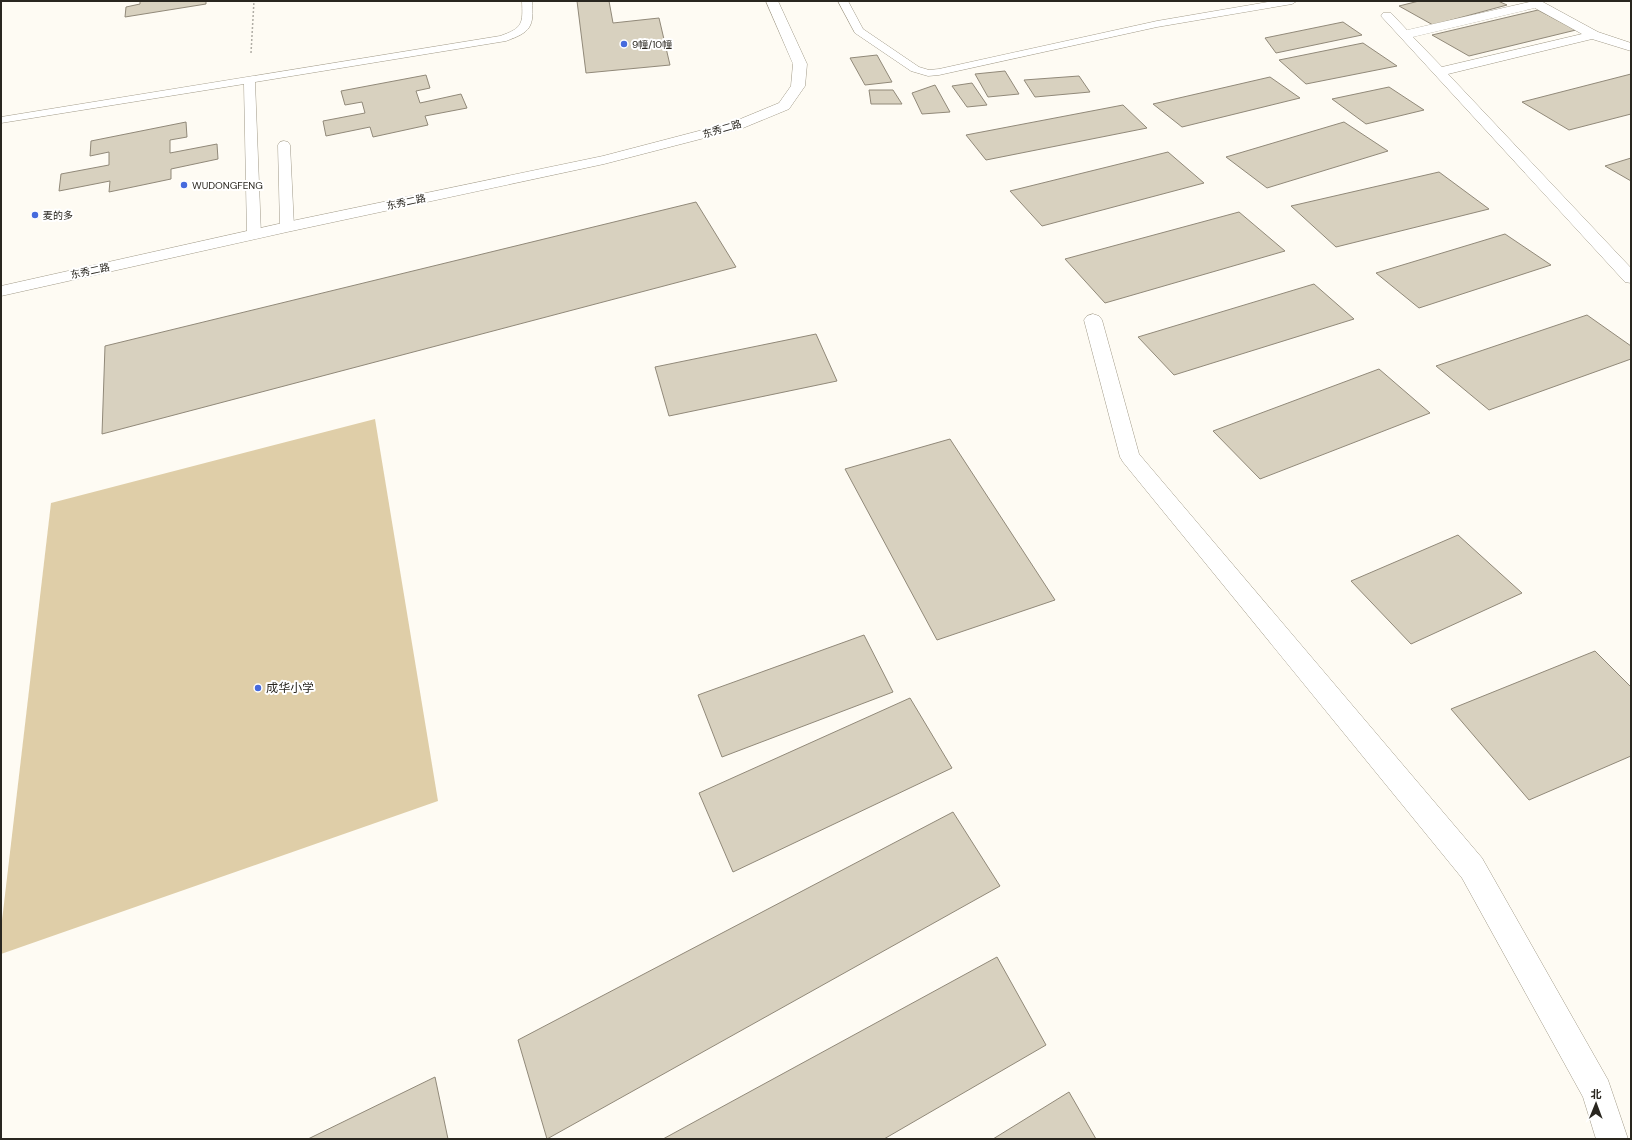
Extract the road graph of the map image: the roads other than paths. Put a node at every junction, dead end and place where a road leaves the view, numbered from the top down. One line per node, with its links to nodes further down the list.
1 (527, 1): 10 (lane)
2 (772, 1): 13 (street, 东秀二路)
3 (843, 1): 4 (lane)
4 (1292, 1)
5 (1387, 16): 6 (street)
6 (1404, 35): 7 (street); 9 (street)
7 (1593, 35): 8 (street); 9 (street)
8 (1631, 47)
9 (1439, 72): 15 (street)
10 (249, 80): 11 (lane); 14 (lane)
11 (1, 120)
12 (284, 145): 13 (lane)
13 (287, 227): 14 (street, 东秀二路)
14 (254, 235): 16 (street, 东秀二路)
15 (1631, 278)
16 (1, 291)
17 (1093, 320): 18 (street)
18 (1612, 1139)

